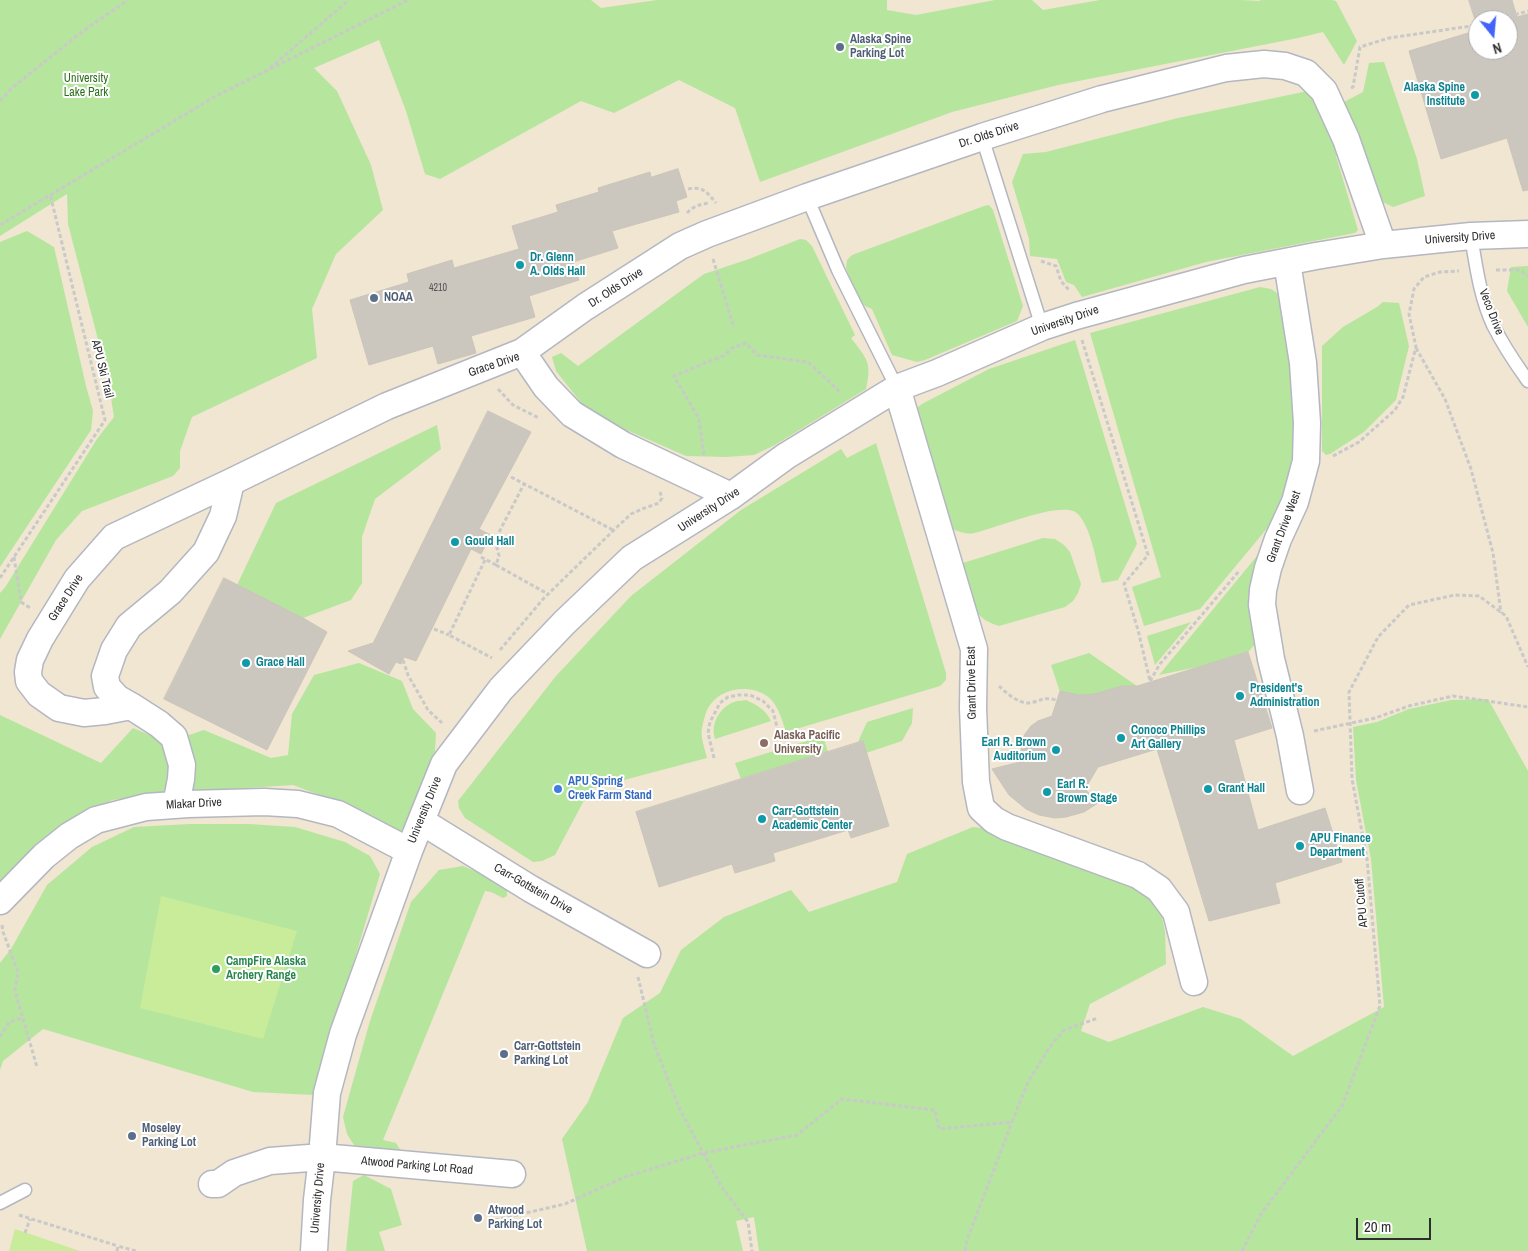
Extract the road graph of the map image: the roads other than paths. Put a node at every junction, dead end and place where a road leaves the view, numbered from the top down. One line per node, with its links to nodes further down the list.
1 (982, 137): 2 (street, Dr. Olds Drive); 5 (street, Dr. Olds Drive); 7 (lane)
2 (807, 196): 8 (street, Dr. Olds Drive); 10 (lane)
3 (1528, 234): 4 (street, University Drive)
4 (1471, 236): 5 (street, University Drive); 9 (lane, Veco Drive)
5 (1382, 245): 6 (street, University Drive)
6 (1287, 262): 7 (street, University Drive); 14 (street, Grant Drive West)
7 (1042, 327): 10 (street, University Drive)
8 (522, 352): 11 (street, Grace Drive); 12 (street, Grace Drive)
9 (1528, 381)
10 (897, 388): 12 (street, University Drive); 20 (street, Grant Drive East)
11 (231, 482): 13 (street); 13 (street, Grace Drive)
12 (731, 496): 16 (street, University Drive)
13 (131, 706): 15 (street)
14 (1300, 791)
15 (176, 805): 17 (street, Mlakar Drive); 18 (street, Mlakar Drive)
16 (421, 821): 17 (street, University Drive); 19 (street, Carr-Gottstein Drive)
17 (409, 852): 21 (street, University Drive)
18 (0, 910)
19 (647, 954)
20 (1194, 982)
21 (322, 1157): 22 (street, Atwood Parking Lot Road); 23 (street, Atwood Parking Lot Road); 26 (street, University Drive)
22 (512, 1174)
23 (212, 1184)
24 (25, 1190): 25 (lane)
25 (0, 1203)
26 (314, 1251)

